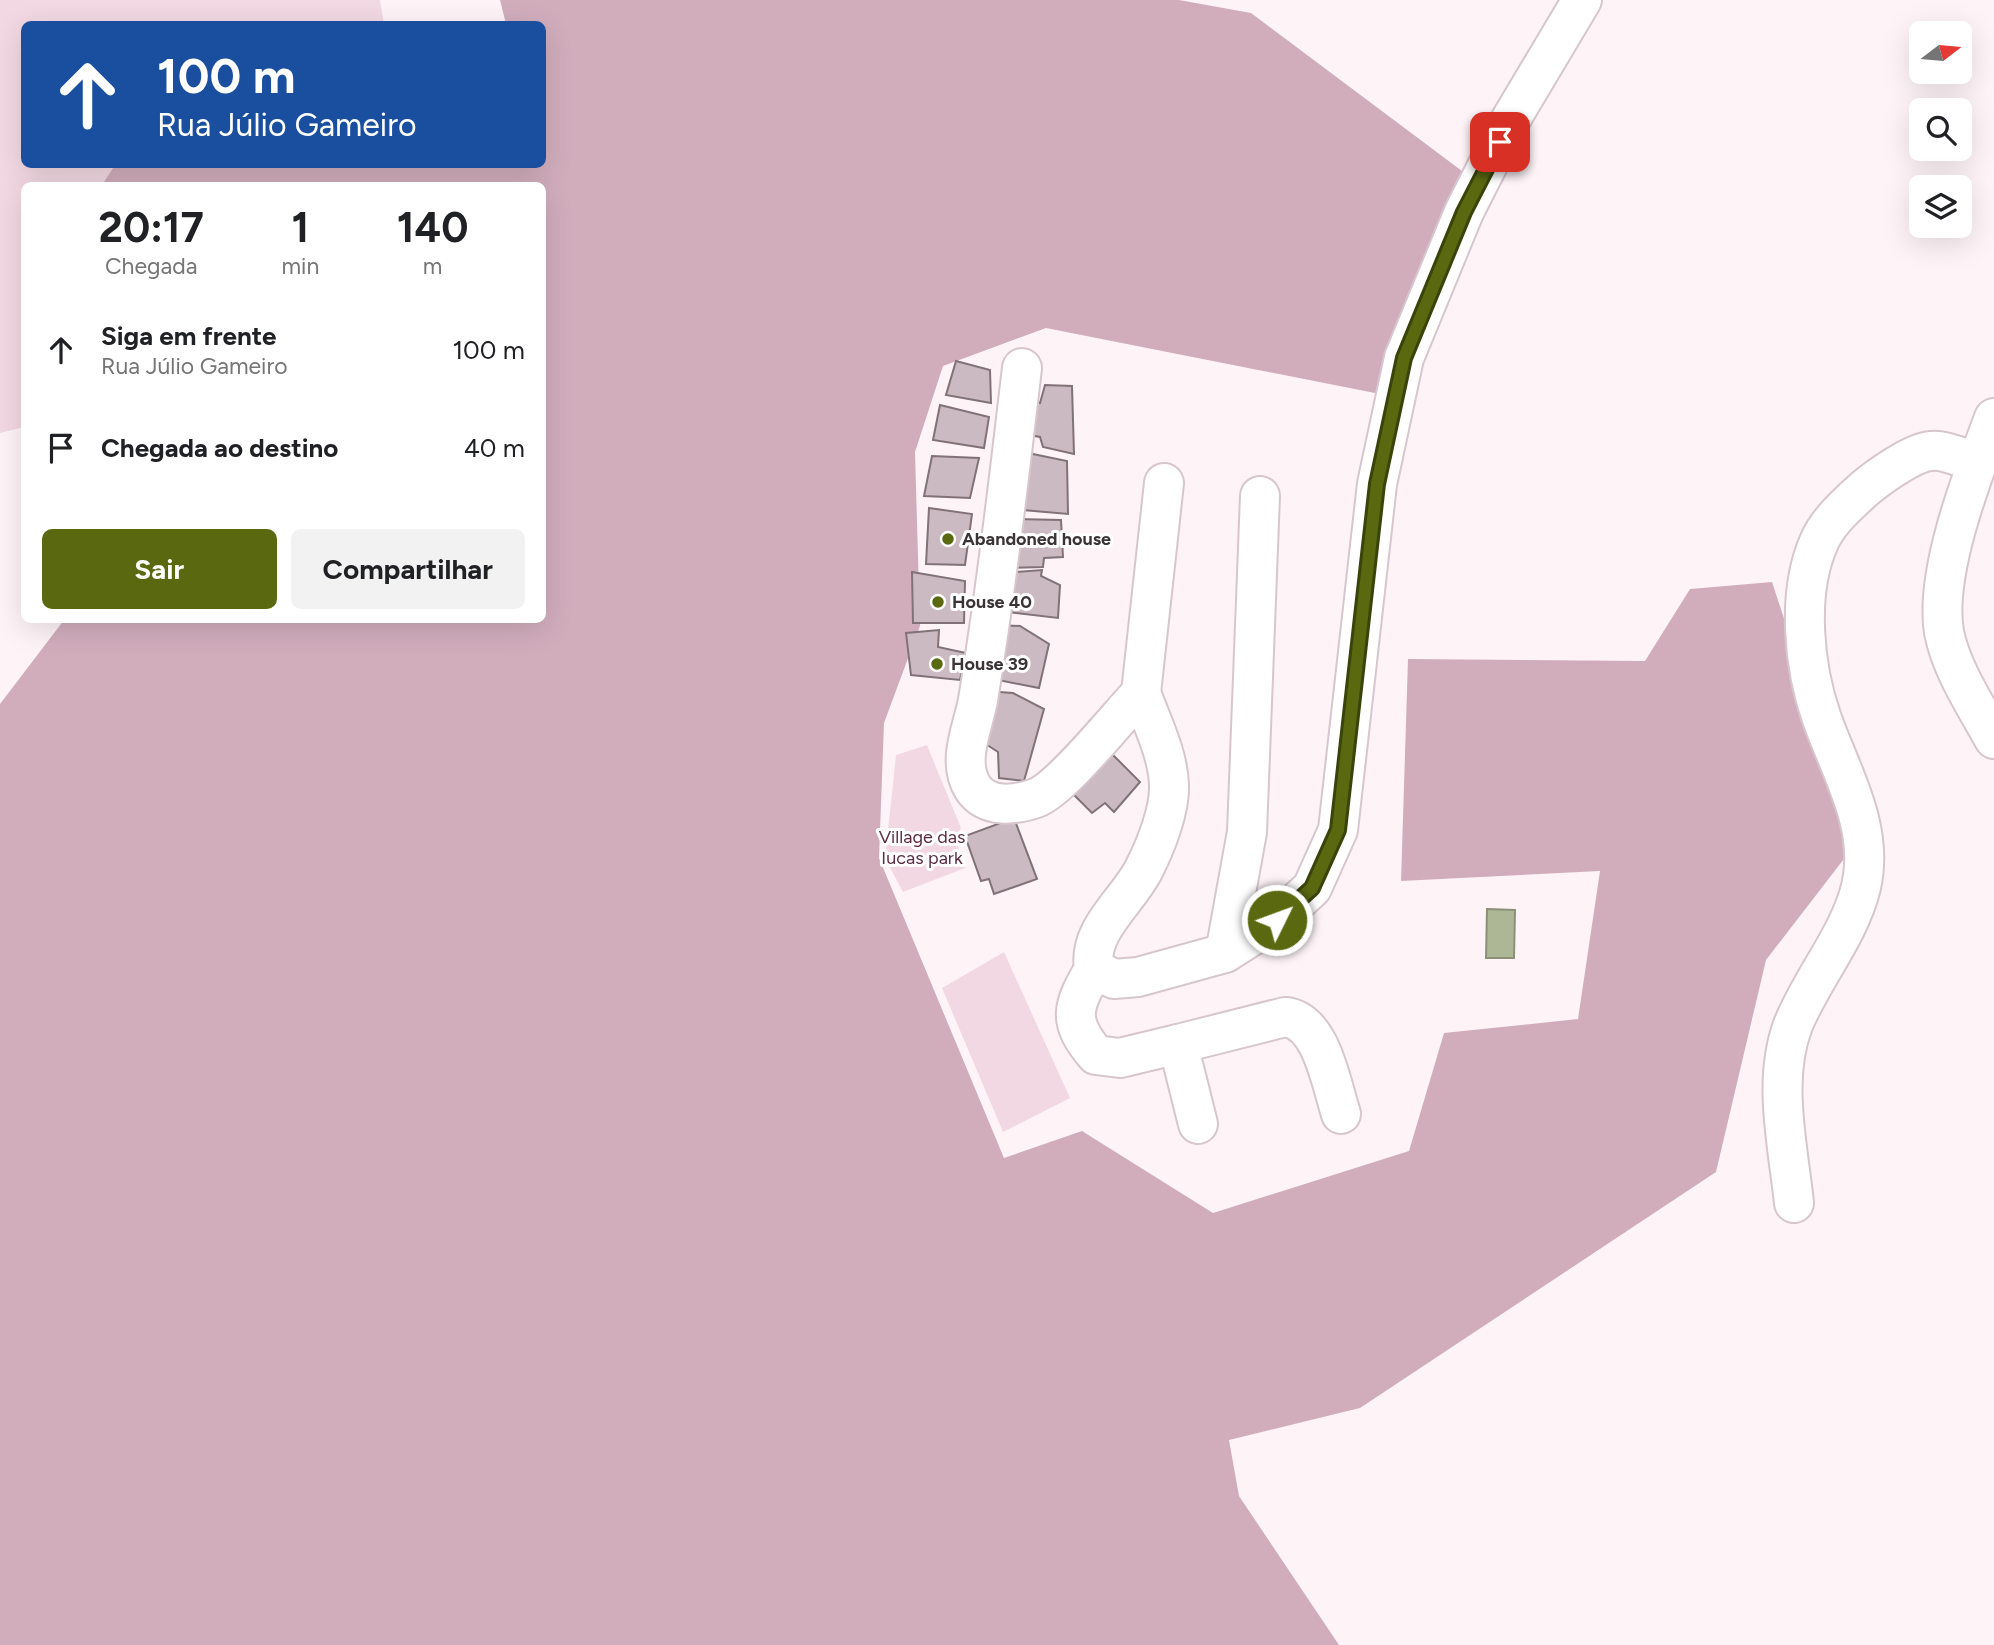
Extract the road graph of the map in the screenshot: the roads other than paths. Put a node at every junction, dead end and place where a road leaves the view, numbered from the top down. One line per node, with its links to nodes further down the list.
1 (1583, 0): 9 (street)
2 (1022, 368): 7 (street)
3 (1994, 418): 4 (street)
4 (1977, 462): 8 (street); 14 (street)
5 (1164, 483): 7 (street)
6 (1260, 496): 9 (street)
7 (1141, 694): 10 (street)
8 (1994, 739)
9 (1225, 953): 10 (street)
10 (1094, 969): 11 (street)
11 (1178, 1044): 12 (street); 13 (street)
12 (1340, 1114)
13 (1198, 1124)
14 (1794, 1203)

